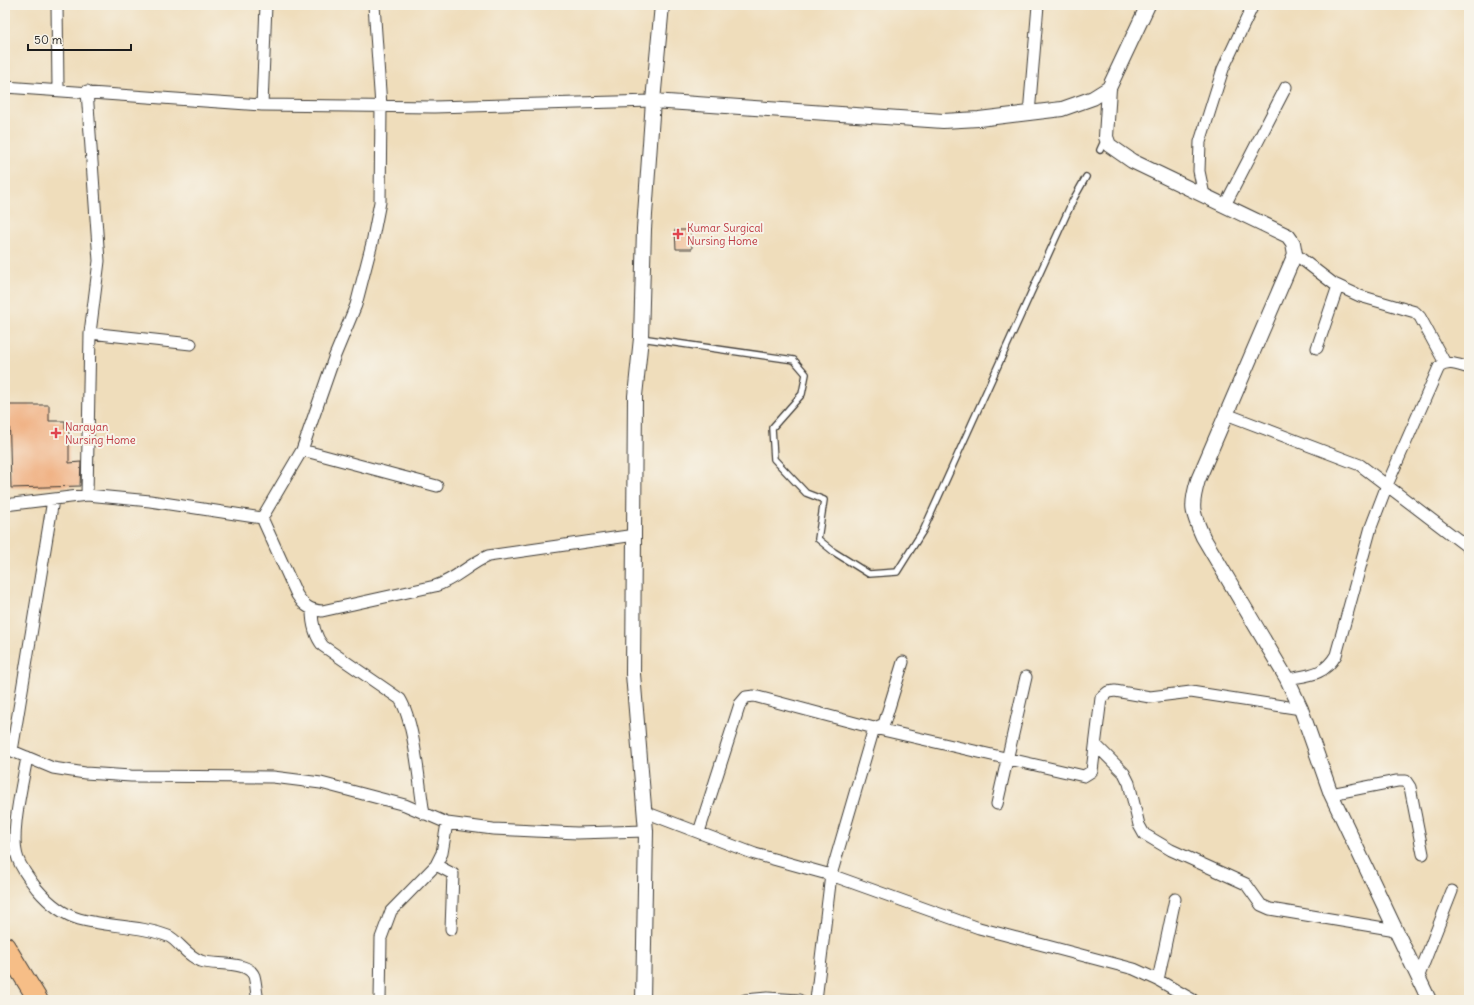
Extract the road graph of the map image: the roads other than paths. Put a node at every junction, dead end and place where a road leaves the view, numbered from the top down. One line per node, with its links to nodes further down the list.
1 (57, 5): 11 (street)
2 (266, 5): 14 (street)
3 (374, 5): 15 (street)
4 (662, 5): 13 (street)
5 (1038, 5): 16 (street)
6 (1148, 5): 10 (street)
7 (1253, 5): 18 (street)
8 (5, 87): 11 (street)
9 (1286, 87): 19 (street)
10 (1109, 88): 16 (street); 18 (street)
11 (58, 89): 12 (street)
12 (87, 91): 14 (street); 22 (street)
13 (653, 101): 15 (street); 16 (street); 23 (street)
14 (262, 105): 15 (street)
15 (381, 106): 29 (street)
16 (1029, 114)
17 (1086, 177): 23 (lane)
18 (1204, 195): 19 (street)
19 (1225, 205): 20 (street)
20 (1295, 254): 21 (street); 28 (street)
21 (1338, 286): 25 (street); 26 (street)
22 (90, 333): 24 (street); 32 (street)
23 (641, 338): 36 (street)
24 (191, 344)
25 (1317, 348)
26 (1445, 363): 27 (street); 30 (street)
27 (1469, 368)
28 (1226, 414): 30 (street); 41 (street)
29 (302, 450): 31 (street); 35 (street)
30 (1387, 485): 37 (street); 41 (street)
31 (437, 486)
32 (87, 495): 33 (street); 35 (street)
33 (53, 500): 34 (street); 45 (street)
34 (5, 505)
35 (262, 518): 38 (street)
36 (635, 535): 38 (street); 50 (street)
37 (1469, 548)
38 (312, 610): 51 (street)
39 (903, 662): 43 (street)
40 (1026, 677): 47 (street)
41 (1287, 679): 42 (street)
42 (1301, 709): 44 (street); 48 (street)
43 (874, 728): 47 (street); 54 (street); 57 (street)
44 (1096, 745): 47 (street); 61 (street)
45 (9, 749): 46 (street)
46 (28, 757): 51 (street); 66 (street)
47 (1007, 760): 49 (street)
48 (1331, 794): 55 (street); 61 (street)
49 (997, 804)
50 (645, 812): 53 (street); 54 (street)
51 (424, 814): 52 (street)
52 (447, 823): 53 (street); 56 (street)
53 (646, 831): 68 (street)
54 (699, 832): 57 (street)
55 (1423, 854)
56 (436, 865): 60 (street); 67 (street)
57 (831, 875): 64 (street); 71 (street)
58 (1452, 891): 63 (street)
59 (1175, 899): 64 (street)
60 (451, 929)
61 (1396, 930): 63 (street)
62 (5, 946): 65 (highway)
63 (1418, 978): 73 (street)
64 (1158, 980): 72 (street)
65 (38, 1000)
66 (258, 1000)
67 (380, 1000)
68 (642, 1000)
69 (745, 1000): 70 (street)
70 (799, 1000)
71 (816, 1000)
72 (1193, 1000)
73 (1429, 1000)

